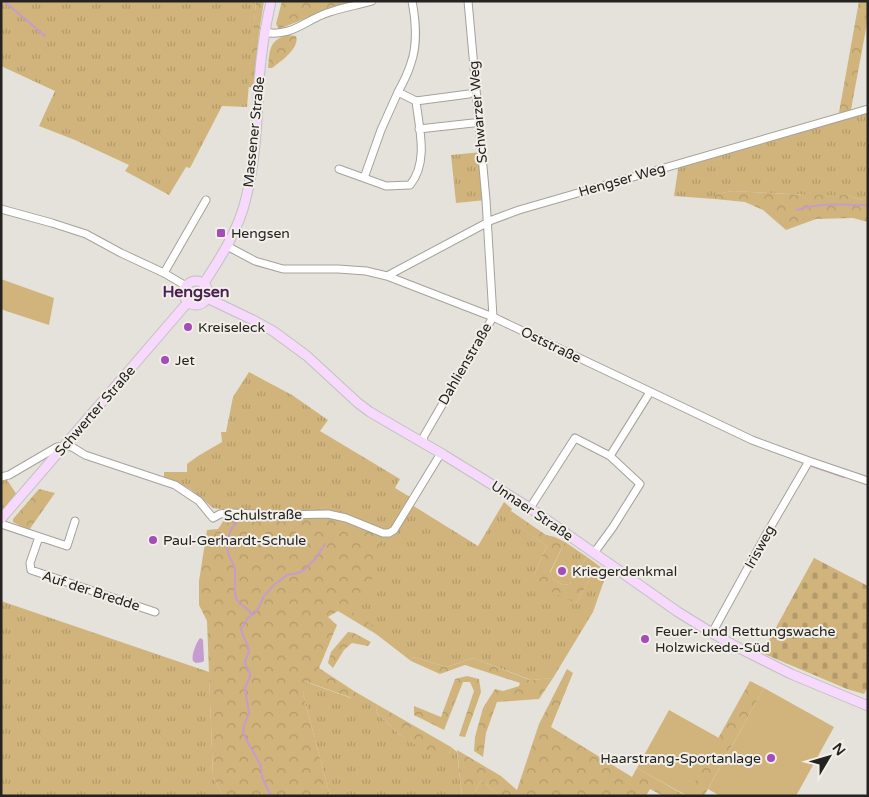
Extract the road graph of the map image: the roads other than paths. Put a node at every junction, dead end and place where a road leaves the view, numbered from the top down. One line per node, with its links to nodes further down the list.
1 (271, 1): 5 (main road, Massener Straße)
2 (372, 1): 5 (street)
3 (412, 1): 6 (street)
4 (468, 1): 16 (street, Schwarzer Weg)
5 (264, 32): 17 (main road, Massener Straße)
6 (398, 92): 8 (street); 13 (street)
7 (469, 94): 8 (street)
8 (416, 102): 11 (street)
9 (868, 109): 16 (street, Hengser Weg)
10 (473, 123): 11 (street)
11 (419, 129): 13 (street)
12 (339, 169): 13 (street)
13 (364, 178)
14 (206, 200): 18 (street)
15 (1, 209): 18 (street)
16 (487, 223): 19 (street, Hengser Weg); 24 (street, Dahlienstraße)
17 (227, 246): 19 (street, Oststraße); 20 (main road, Massener Straße)
18 (164, 274): 21 (street)
19 (388, 276): 24 (street, Oststraße)
20 (204, 283): 21 (main road); 22 (main road)
21 (186, 286): 23 (main road)
22 (207, 298): 23 (main road); 26 (main road, Unnaer Straße)
23 (188, 302): 27 (main road, Schwerter Straße)
24 (493, 317): 25 (street, Oststraße); 26 (street, Dahlienstraße)
25 (650, 392): 28 (street); 30 (street, Oststraße)
26 (423, 442): 33 (main road, Unnaer Straße)
27 (65, 446): 29 (street, Schulstraße); 31 (street); 34 (main road, Schwerter Straße)
28 (610, 456): 33 (street); 38 (street)
29 (438, 458)
30 (809, 461): 32 (street, Oststraße); 40 (street, Irisweg)
31 (1, 477)
32 (868, 480)
33 (530, 508): 38 (main road, Unnaer Straße)
34 (1, 519)
35 (75, 522): 37 (street)
36 (1, 524): 37 (street)
37 (39, 537): 39 (street, Auf der Bredde)
38 (594, 553): 40 (main road, Unnaer Straße)
39 (156, 612)
40 (712, 633): 41 (main road, Unnaer Straße)
41 (868, 706)

